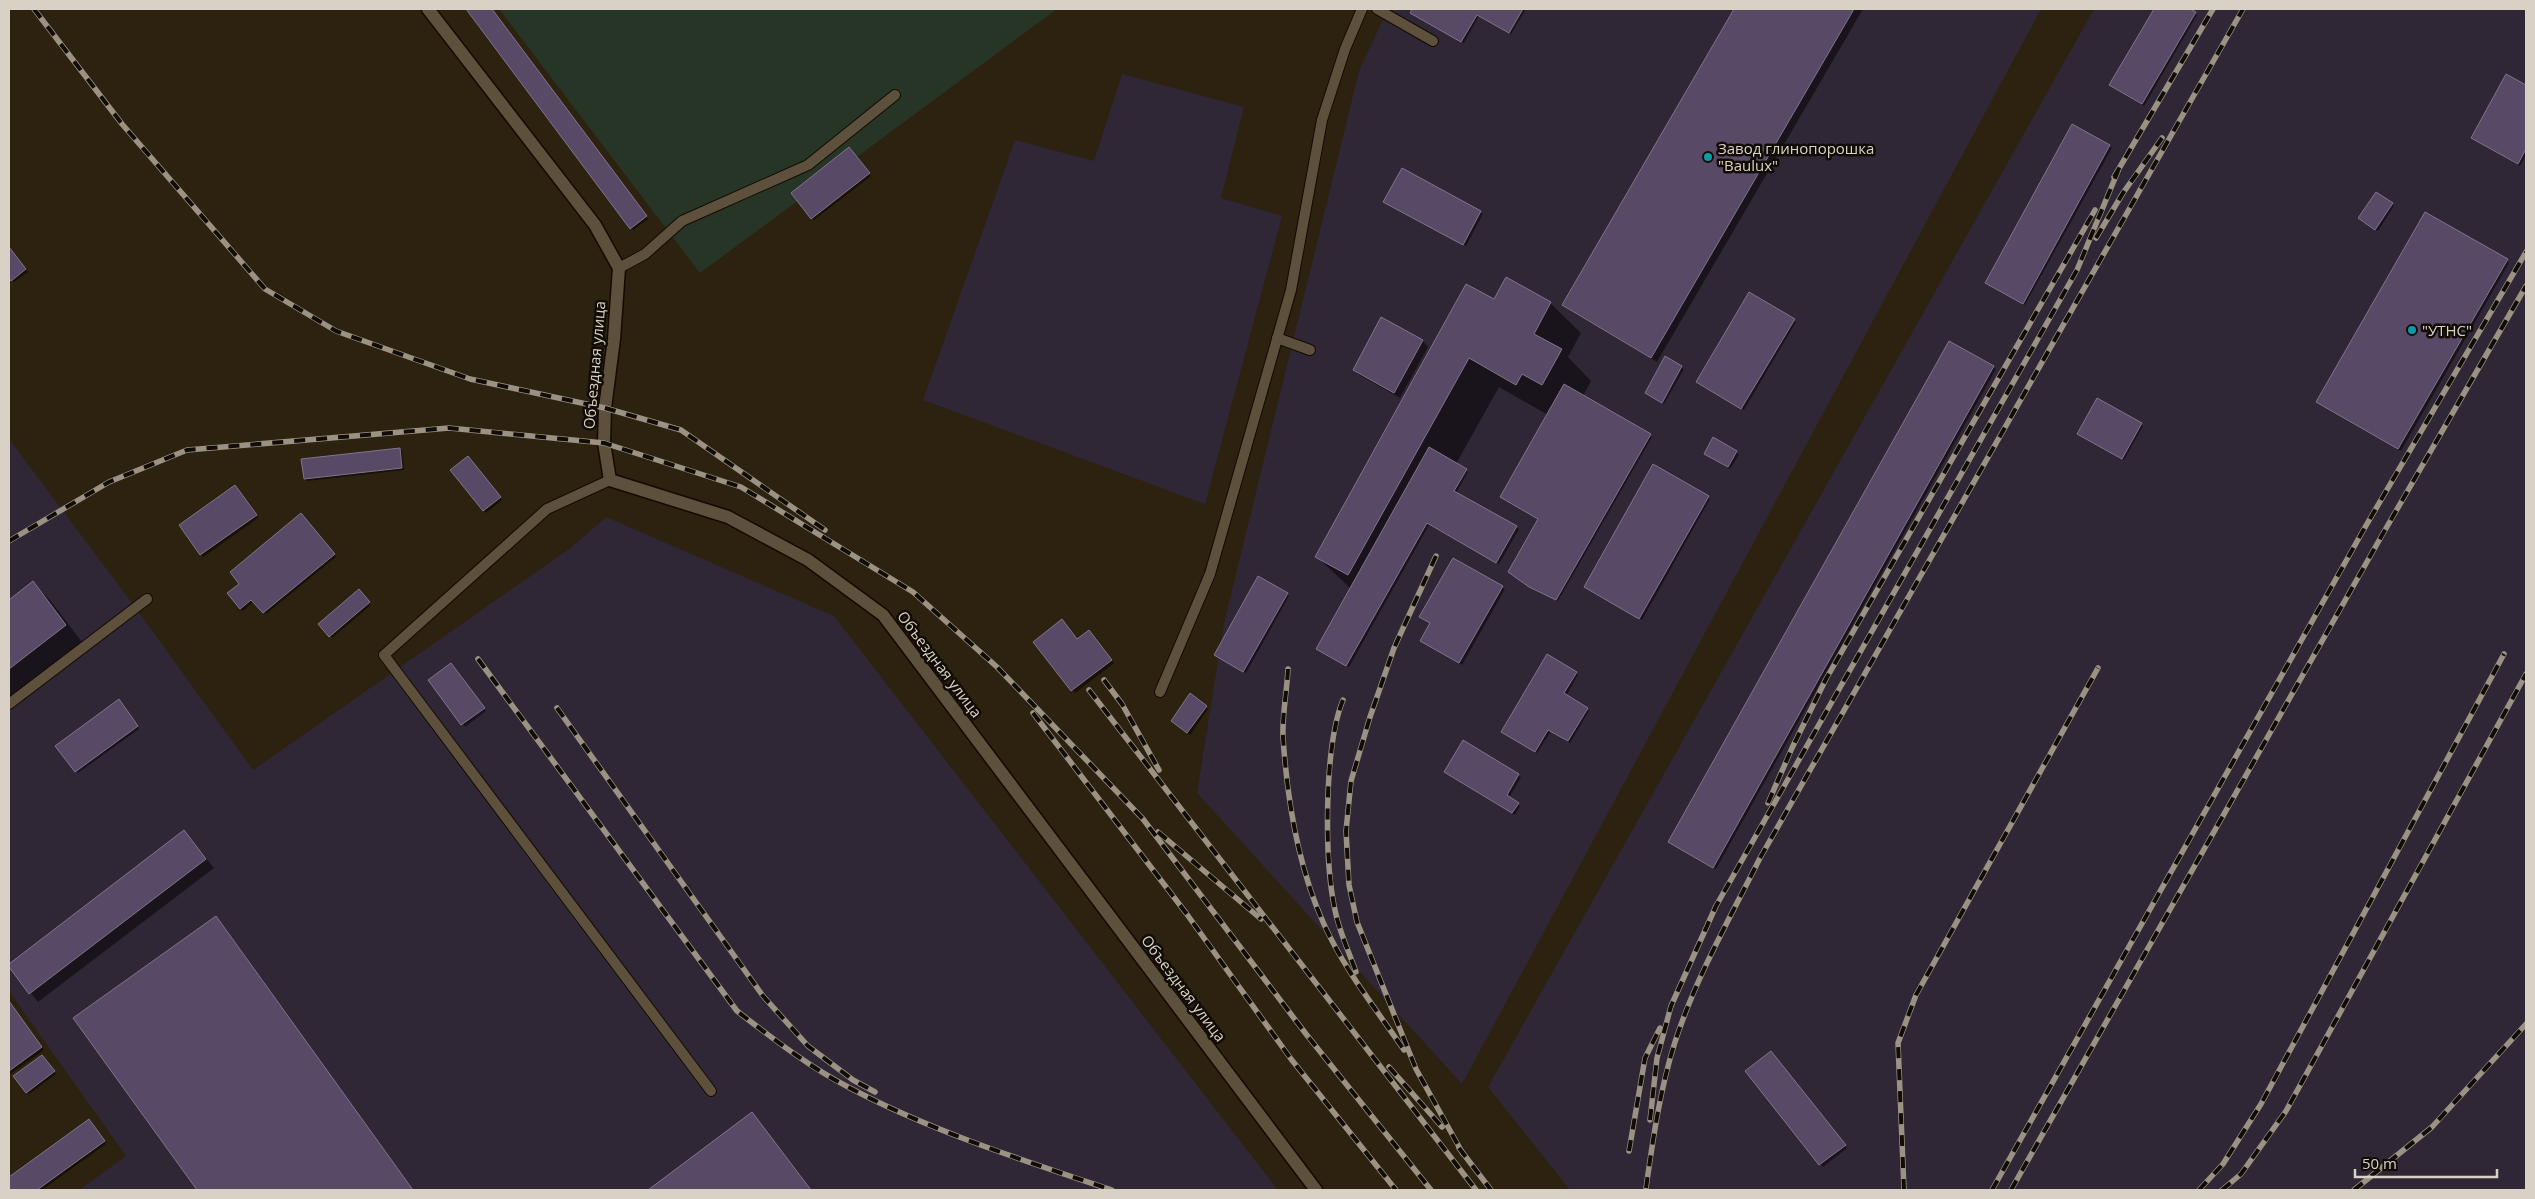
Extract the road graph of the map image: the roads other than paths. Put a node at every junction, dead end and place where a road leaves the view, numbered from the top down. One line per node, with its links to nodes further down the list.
1 (428, 9): 6 (street)
2 (1362, 9): 7 (lane)
3 (1377, 9): 4 (lane)
4 (1433, 41)
5 (895, 96): 6 (lane)
6 (618, 268): 9 (street, Объездная улица)
7 (1277, 338): 8 (lane); 11 (lane)
8 (1310, 350)
9 (610, 480): 13 (lane); 14 (street, Объездная улица)
10 (147, 599): 12 (lane)
11 (1160, 692)
12 (9, 704)
13 (710, 1091)
14 (1316, 1190)

